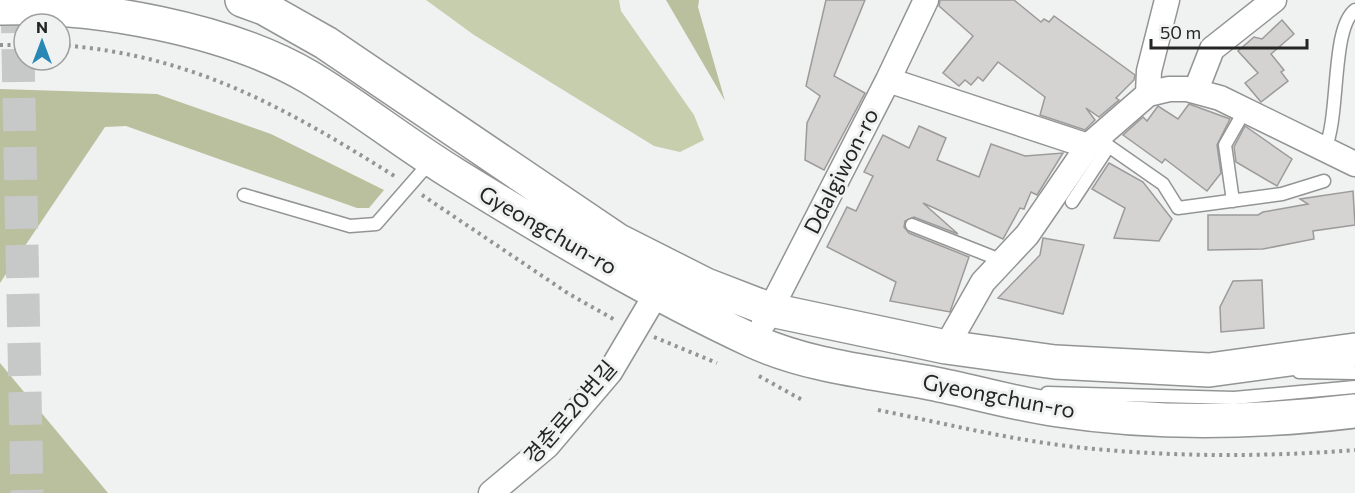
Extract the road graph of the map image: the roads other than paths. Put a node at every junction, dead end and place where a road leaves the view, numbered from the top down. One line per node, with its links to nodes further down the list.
1 (242, 0): 22 (main road, Gyeongchun-ro)
2 (926, 0): 7 (street, Ddalgiwon-ro)
3 (1167, 0): 9 (street)
4 (1274, 0): 8 (street)
5 (0, 8): 13 (main road, Gyeongchun-ro)
6 (1355, 10): 12 (lane)
7 (888, 80): 11 (street); 22 (street, Ddalgiwon-ro)
8 (1196, 90): 9 (street); 10 (street)
9 (1148, 94): 11 (street)
10 (1245, 110): 12 (street); 17 (lane)
11 (1098, 143): 17 (lane); 18 (lane); 20 (street)
12 (1325, 149): 14 (street)
13 (432, 160): 16 (lane); 21 (main road, Gyeongchun-ro)
14 (1355, 164)
15 (1324, 181): 17 (lane)
16 (244, 195)
17 (1233, 201)
18 (1072, 202)
19 (912, 225): 20 (lane)
20 (1002, 261): 24 (street)
21 (658, 291): 23 (main road, Gyeongchun-ro); 31 (street, 경춘로20번길)
22 (771, 310): 23 (street, Ddalgiwon-ro); 24 (main road, Gyeongchun-ro)
23 (754, 341): 29 (main road, Gyeongchun-ro)
24 (946, 347): 26 (main road, Gyeongchun-ro)
25 (1355, 350): 26 (main road, Gyeongchun-ro)
26 (1209, 370): 27 (lane)
27 (1355, 373)
28 (1355, 387): 29 (lane)
29 (965, 389): 30 (main road, Gyeongchun-ro)
30 (1355, 411)
31 (491, 493)

